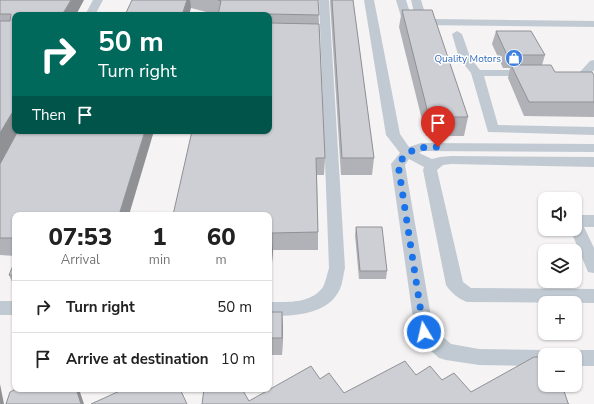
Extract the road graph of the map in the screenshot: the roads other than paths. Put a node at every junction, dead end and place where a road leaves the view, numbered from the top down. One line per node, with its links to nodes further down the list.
1 (98, 0): 6 (lane)
2 (324, 0): 27 (lane)
3 (369, 0): 17 (lane)
4 (400, 0): 7 (lane)
5 (416, 0): 7 (lane)
6 (92, 12)
7 (436, 23): 8 (lane)
8 (594, 24)
9 (457, 34): 11 (lane)
10 (594, 62): 14 (lane)
11 (477, 73): 12 (lane); 15 (lane)
12 (538, 73)
13 (569, 74): 14 (lane)
14 (589, 77)
15 (594, 130)
16 (594, 148): 17 (lane)
17 (406, 154): 19 (lane); 28 (lane)
18 (594, 162): 19 (lane)
19 (432, 165): 24 (lane)
20 (594, 221): 21 (lane)
21 (582, 222)
22 (581, 236): 23 (lane)
23 (594, 267)
24 (594, 296)
25 (0, 308): 26 (lane)
26 (12, 308)
27 (272, 309)
28 (538, 358)
29 (582, 358): 30 (lane)
30 (594, 358)

